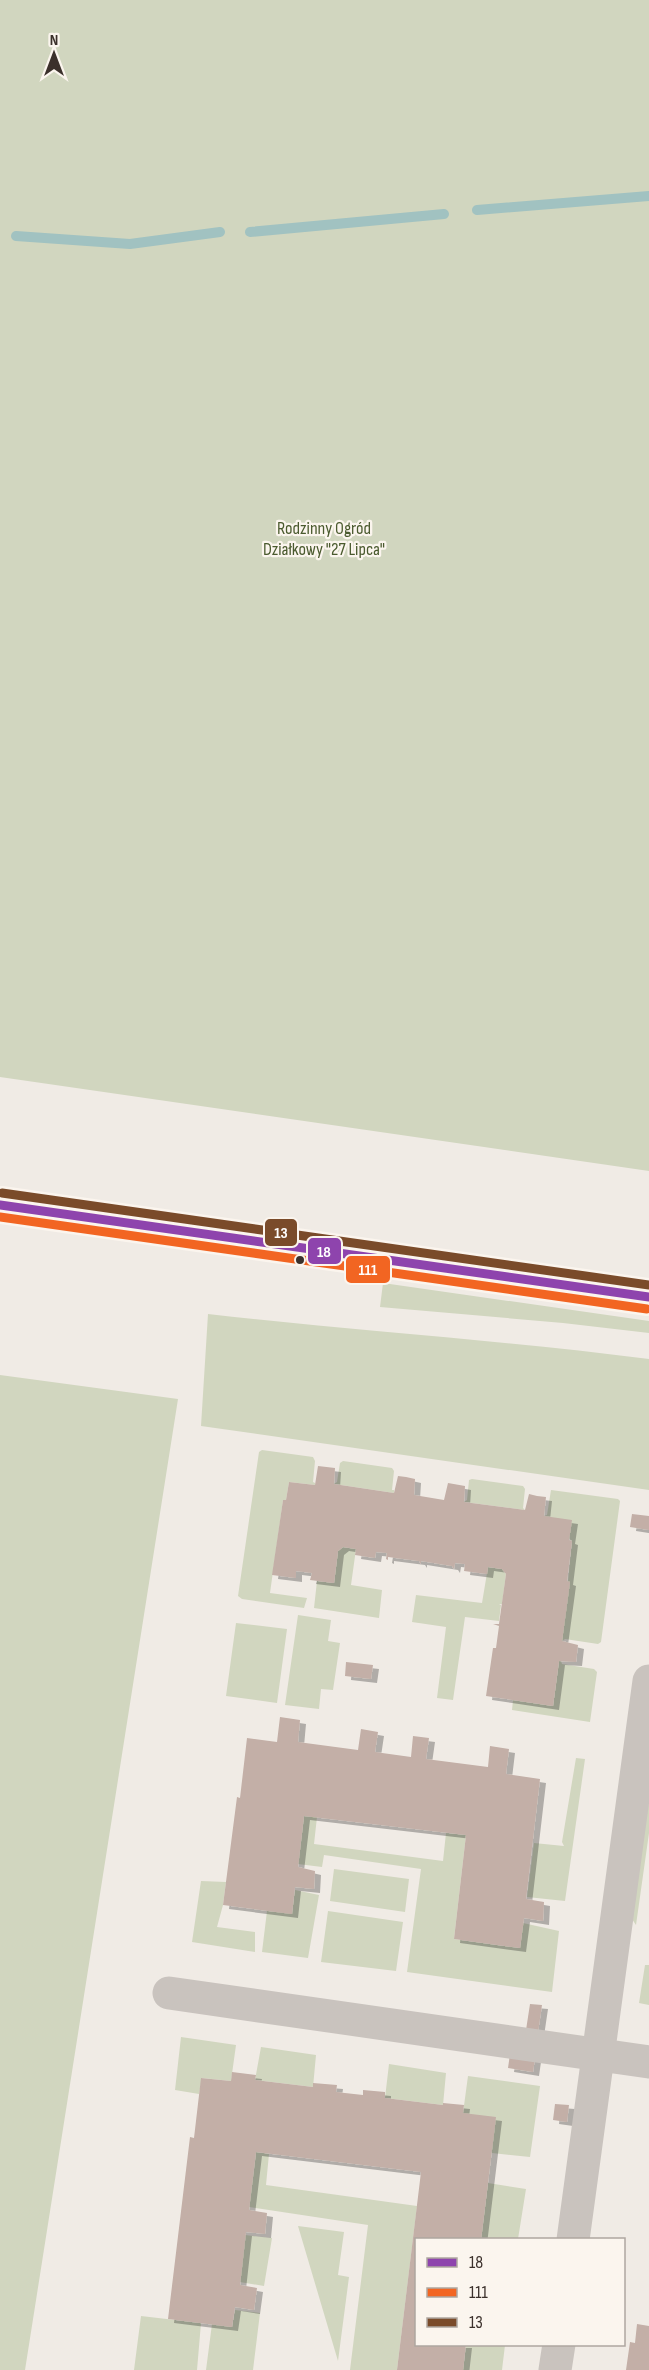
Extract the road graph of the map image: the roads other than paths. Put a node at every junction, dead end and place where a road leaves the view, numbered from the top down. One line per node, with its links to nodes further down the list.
1 (0, 1205): 2 (street)
2 (649, 1297)
3 (649, 1681): 5 (street)
4 (169, 1993): 5 (street)
5 (597, 2056): 6 (street); 7 (street)
6 (649, 2062)
7 (573, 2238)
8 (558, 2346): 9 (street)
9 (555, 2370)

